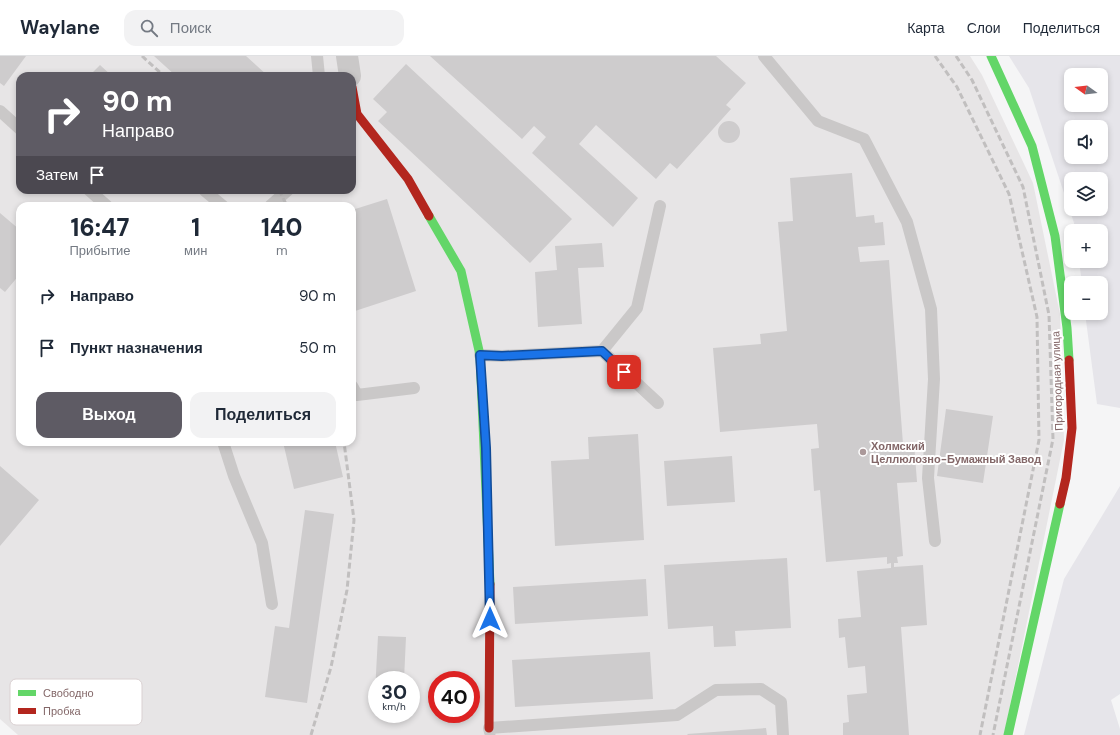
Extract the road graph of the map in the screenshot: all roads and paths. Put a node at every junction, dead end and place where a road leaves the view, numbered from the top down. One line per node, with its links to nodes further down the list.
1 (317, 56): 5 (lane)
2 (347, 56): 6 (street)
3 (764, 56): 23 (lane)
4 (991, 56): 27 (main road, Пригородная улица)
5 (319, 72)
6 (349, 72)
7 (356, 109): 18 (main road)
8 (0, 111): 9 (lane)
9 (16, 125)
10 (94, 194): 13 (lane)
11 (209, 194): 14 (lane)
12 (284, 194): 15 (lane)
13 (103, 202)
14 (218, 202)
15 (274, 202)
16 (660, 206): 17 (lane)
17 (602, 351): 18 (lane); 21 (lane)
18 (480, 355): 25 (main road)
19 (414, 388): 20 (lane)
20 (356, 393)
21 (658, 403)
22 (224, 446): 24 (lane)
23 (935, 541)
24 (272, 604)
25 (490, 732): 26 (lane)
26 (783, 735)
27 (1008, 735)

